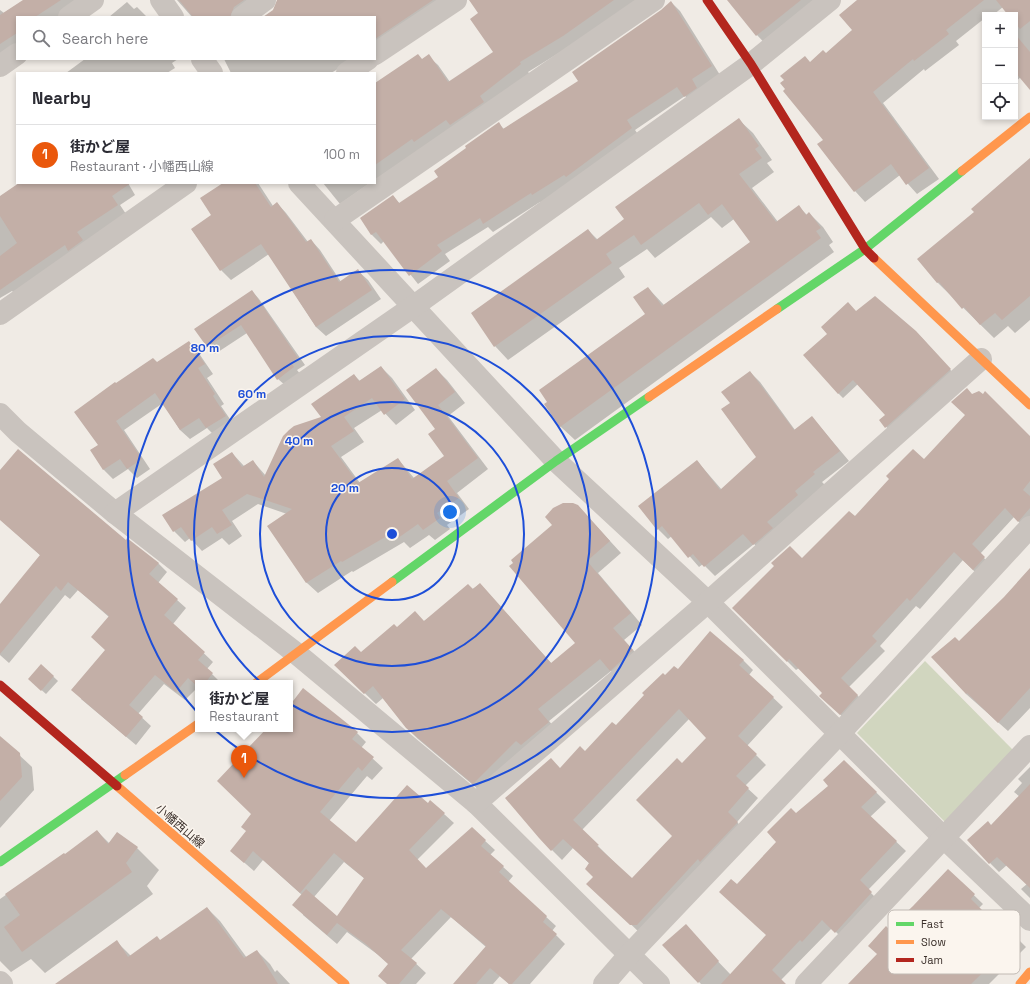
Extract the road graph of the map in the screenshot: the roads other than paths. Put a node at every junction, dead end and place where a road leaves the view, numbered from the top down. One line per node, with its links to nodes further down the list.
1 (93, 0): 8 (street)
2 (161, 0): 9 (street)
3 (265, 0): 10 (street)
4 (456, 0): 11 (street)
5 (654, 0): 22 (street)
6 (707, 0): 15 (street)
7 (830, 0): 15 (street)
8 (70, 16)
9 (172, 16)
10 (243, 16)
11 (376, 53)
12 (16, 55): 16 (street)
13 (203, 60): 17 (street)
14 (366, 60): 18 (street)
15 (750, 64): 23 (street); 24 (street)
16 (0, 66)
17 (211, 72)
18 (348, 72)
19 (1030, 117): 23 (street)
20 (185, 184): 25 (street)
21 (301, 184): 22 (street)
22 (335, 220): 24 (street)
23 (865, 250): 26 (street); 29 (street)
24 (414, 306): 29 (street); 30 (street)
25 (0, 314)
26 (982, 360): 27 (street); 32 (street)
27 (1028, 400)
28 (0, 414): 30 (street)
29 (556, 461): 32 (street); 33 (street)
30 (115, 513): 33 (street)
31 (1030, 527): 37 (street)
32 (708, 602): 37 (street); 40 (street)
33 (297, 654): 34 (street); 40 (street)
34 (260, 680)
35 (0, 685): 39 (street, 小幡西山線)
36 (195, 726): 39 (street)
37 (840, 733): 41 (street); 46 (street)
38 (1030, 746): 41 (street)
39 (113, 784): 42 (street); 50 (street, 小幡西山線)
40 (476, 803): 46 (street)
41 (944, 838): 43 (street); 53 (street)
42 (0, 862)
43 (1020, 910)
44 (1020, 910): 45 (street)
45 (1030, 920)
46 (629, 955): 51 (street); 52 (street)
47 (1030, 972): 54 (street)
48 (0, 982): 49 (street)
49 (2, 984)
50 (345, 984)
51 (604, 984)
52 (659, 984)
53 (806, 984)
54 (1020, 984)

